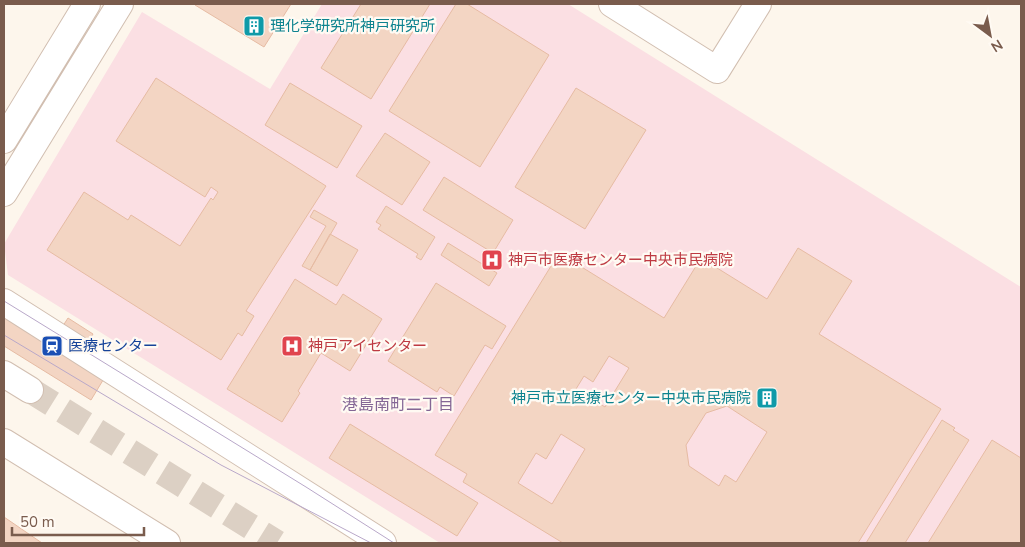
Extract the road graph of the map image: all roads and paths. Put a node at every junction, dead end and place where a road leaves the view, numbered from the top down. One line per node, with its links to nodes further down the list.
1 (120, 4): 5 (street)
2 (612, 4): 3 (street)
3 (758, 4)
4 (77, 7): 5 (street); 6 (street)
5 (104, 30): 7 (street)
6 (4, 140)
7 (4, 193)
8 (4, 302): 13 (street)
9 (4, 374): 10 (street)
10 (30, 390)
11 (4, 442): 12 (street)
12 (167, 543)
13 (383, 543)

